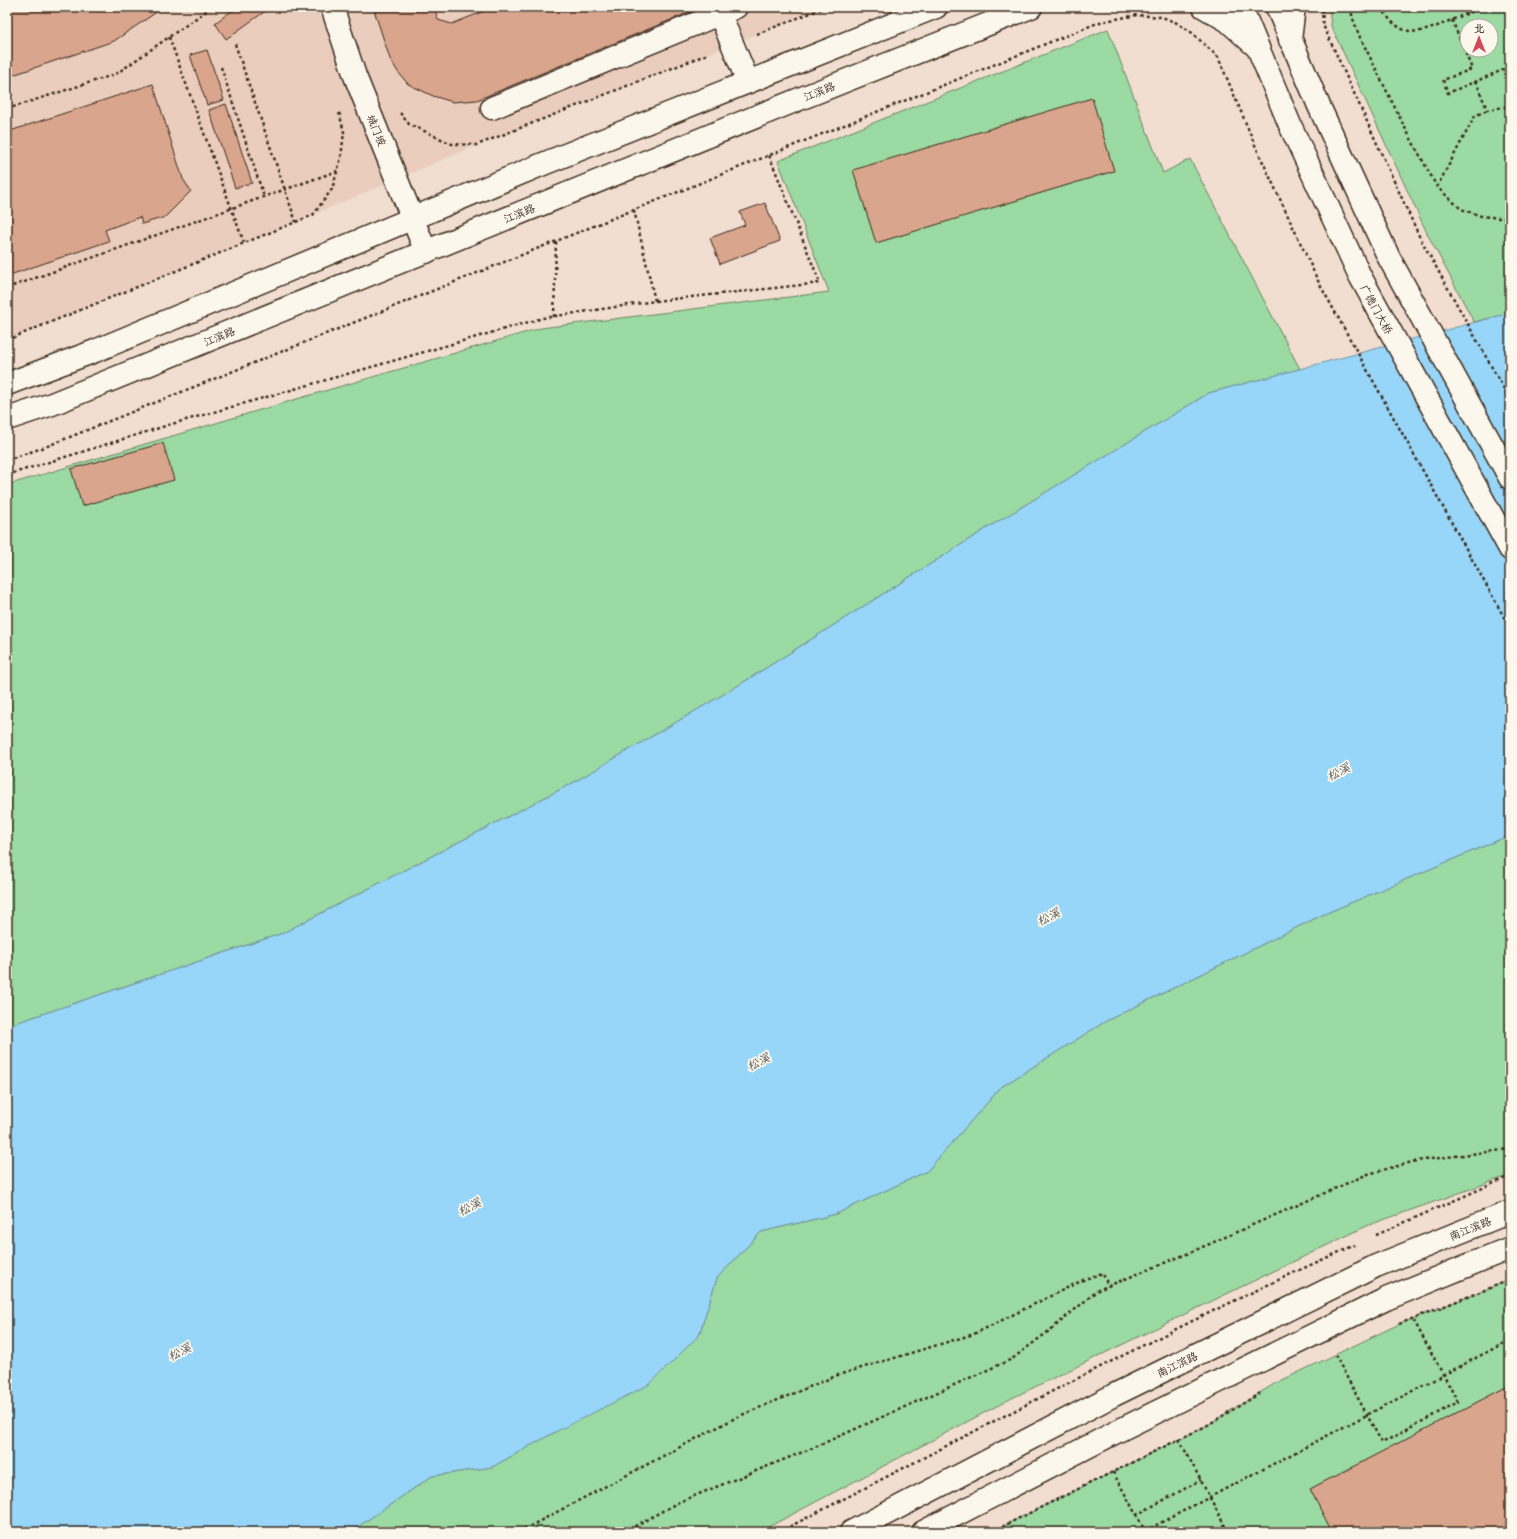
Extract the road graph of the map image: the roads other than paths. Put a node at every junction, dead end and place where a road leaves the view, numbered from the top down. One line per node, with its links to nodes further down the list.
1 (332, 7): 13 (main road, 城门坡)
2 (936, 7): 11 (main road)
3 (1031, 7): 14 (main road, 江滨路)
4 (1204, 7): 10 (main road)
5 (1241, 7): 10 (main road, 广德门大桥)
6 (1277, 7): 9 (main road)
7 (1294, 7): 9 (main road)
8 (724, 9): 11 (main road); 12 (main road)
9 (1292, 43): 17 (main road)
10 (1260, 54): 18 (main road, 广德门大桥)
11 (748, 82): 13 (main road)
12 (492, 108)
13 (413, 218): 14 (main road, 城门坡); 15 (main road)
14 (426, 252): 16 (main road, 江滨路)
15 (7, 384)
16 (7, 420)
17 (1510, 478)
18 (1510, 549)
19 (1510, 1212): 21 (main road, 南江滨路)
20 (1510, 1248): 22 (main road)
21 (851, 1532)
22 (924, 1532)

